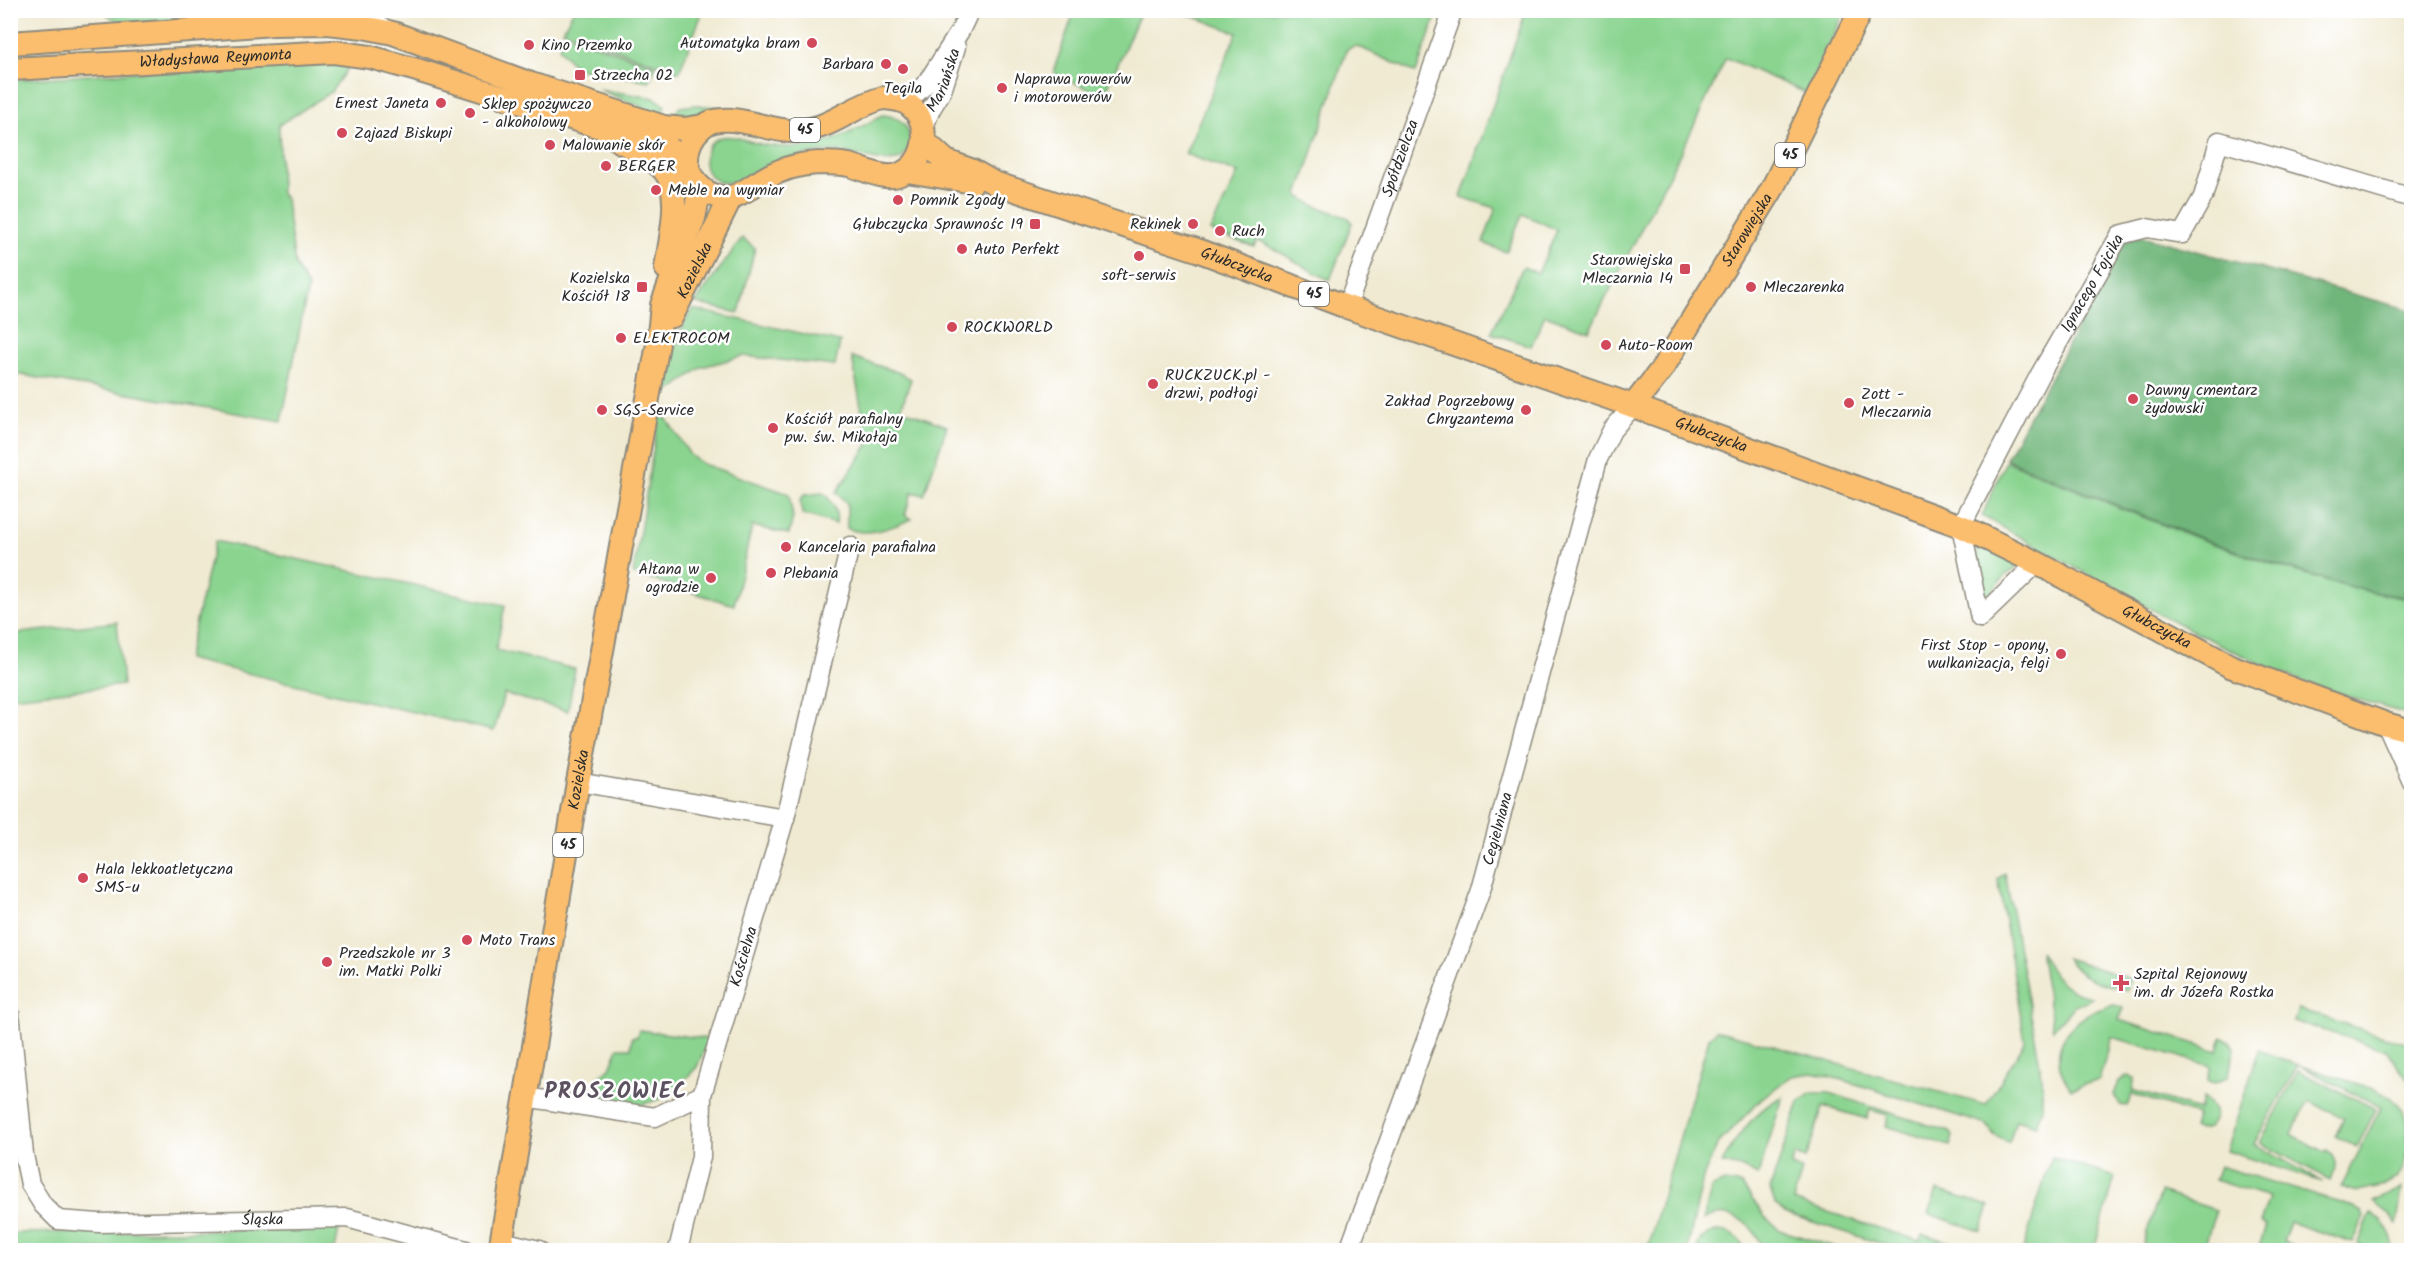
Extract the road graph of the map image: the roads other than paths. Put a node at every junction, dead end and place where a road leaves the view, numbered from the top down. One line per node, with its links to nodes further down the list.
1 (237, 10): 6 (street)
2 (356, 10): 8 (street)
3 (970, 10): 7 (street, Mariańska)
4 (1453, 10): 22 (street, Spółdzielcza)
5 (1861, 10): 24 (main road, Starowiejska / 45)
6 (215, 29): 8 (main road, Władysława Reymonta); 9 (main road, Władysława Reymonta)
7 (960, 31): 11 (street, Mariańska); 14 (street, Mariańska)
8 (393, 33): 13 (main road, Władysława Reymonta)
9 (10, 43)
10 (10, 69): 12 (main road, Władysława Reymonta)
11 (903, 101): 13 (main road, 45); 14 (main road, 45)
12 (593, 125): 15 (main road); 21 (main road)
13 (703, 126): 15 (main road)
14 (924, 134): 16 (main road); 17 (main road, Głubczycka / 45)
15 (688, 166): 18 (main road)
16 (907, 171): 17 (main road, Głubczycka / 45); 19 (main road, 45)
17 (994, 183): 22 (main road, Głubczycka / 45)
18 (700, 188): 19 (main road); 21 (main road, Kozielska / 45)
19 (731, 197): 23 (main road, Kozielska / 45)
20 (2412, 198): 25 (street, Ignacego Fojcika)
21 (662, 305): 23 (main road, Kozielska / 45)
22 (1347, 306): 24 (main road, Głubczycka / 45)
23 (658, 344): 30 (main road, Kozielska / 45)
24 (1633, 406): 25 (main road, Głubczycka); 40 (street, Cegielniana)
25 (1961, 526): 27 (main road, Głubczycka); 27 (street)
26 (850, 546): 32 (street, Kościelna)
27 (2037, 562): 28 (main road, Głubczycka)
28 (2386, 724): 29 (main road, Głubczycka); 31 (street)
29 (2412, 731)
30 (578, 782): 32 (street); 35 (main road, Kozielska / 45)
31 (2412, 782)
32 (785, 818): 34 (street, Kościelna)
33 (10, 1012): 37 (street, Śląska)
34 (702, 1095): 35 (street); 39 (street, Kościelna)
35 (525, 1097): 36 (main road, Kozielska / 45)
36 (501, 1246): 38 (street)
37 (465, 1251)
38 (539, 1251)
39 (678, 1251)
40 (1348, 1251)

